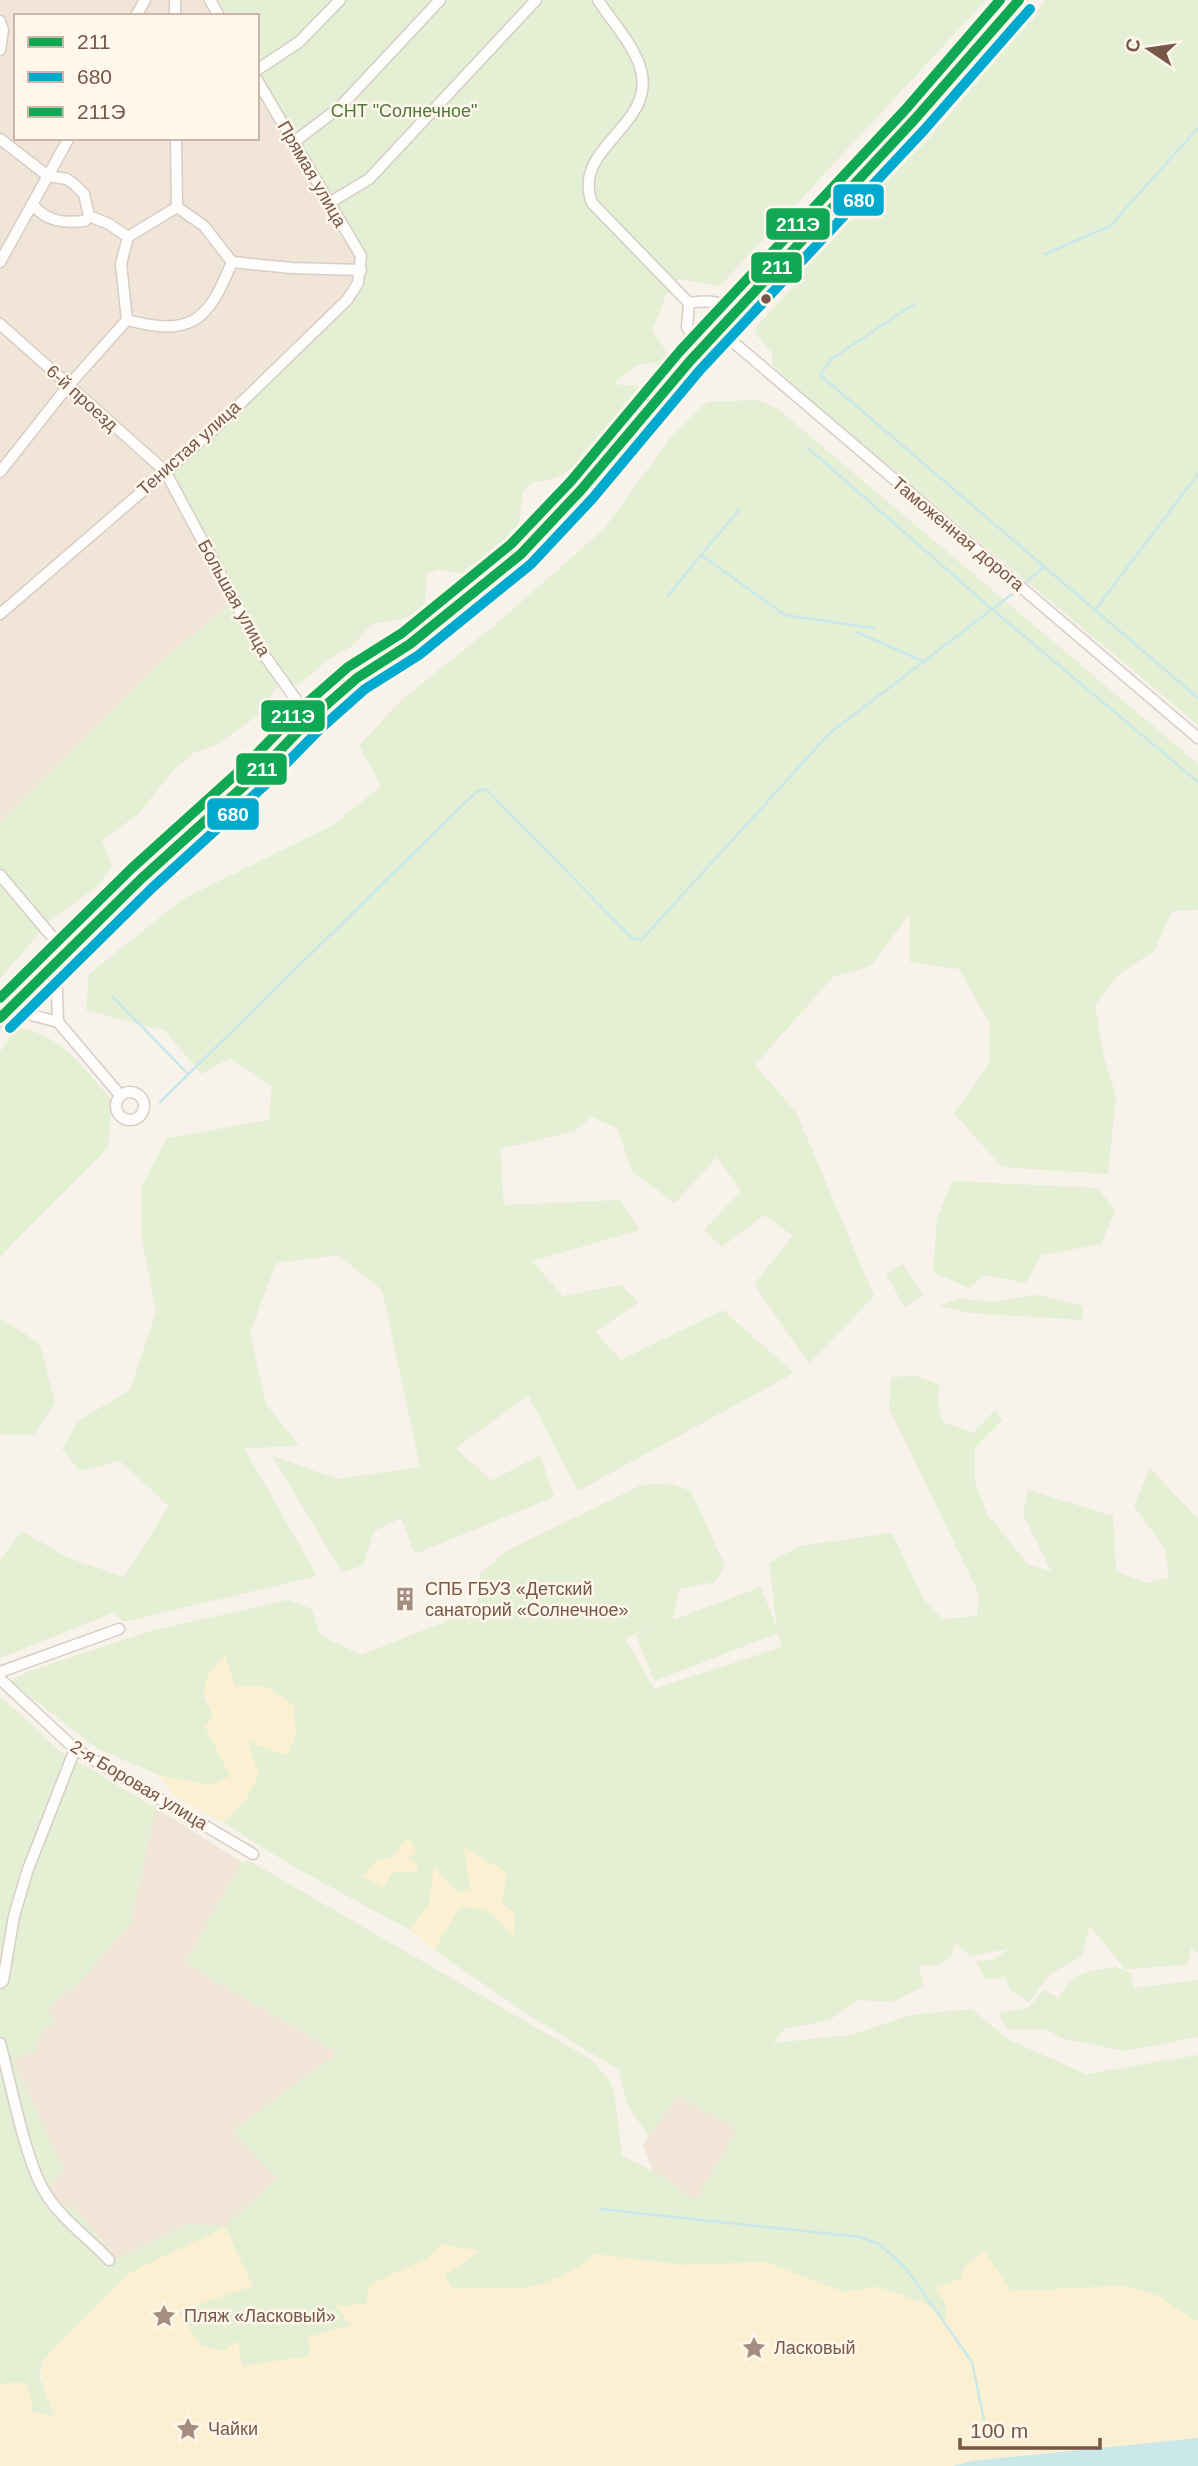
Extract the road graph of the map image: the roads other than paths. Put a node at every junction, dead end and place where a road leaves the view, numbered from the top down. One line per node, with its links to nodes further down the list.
1 (340, 0): 8 (street)
2 (440, 0): 13 (street)
3 (536, 0): 15 (street)
4 (598, 0): 23 (street)
5 (1019, 0): 24 (main road)
6 (0, 21): 7 (street)
7 (0, 50)
8 (259, 69)
9 (259, 83): 13 (street, Прямая улица)
10 (0, 139): 14 (street)
11 (68, 140): 14 (street)
12 (176, 140): 17 (street)
13 (294, 142): 15 (street, Прямая улица)
14 (48, 176): 16 (street); 18 (street)
15 (329, 203): 22 (street, Прямая улица)
16 (32, 204): 18 (street); 20 (street)
17 (177, 207): 19 (street); 21 (street)
18 (89, 216): 19 (street)
19 (128, 237): 25 (street)
20 (0, 262)
21 (232, 262): 22 (street); 25 (street)
22 (361, 270): 30 (street, Тенистая улица)
23 (689, 303): 24 (street); 28 (street)
24 (736, 312): 27 (main road)
25 (127, 320): 29 (street)
26 (0, 324): 29 (street, 6-й проезд)
27 (719, 330): 28 (main road); 34 (street, Таможенная дорога)
28 (700, 350): 33 (main road)
29 (68, 386): 30 (street, 6-й проезд); 31 (street)
30 (165, 471): 32 (street, Тенистая улица); 33 (street, Большая улица)
31 (0, 472)
32 (0, 614)
33 (310, 719): 36 (main road)
34 (1198, 738)
35 (0, 875): 36 (street)
36 (60, 956): 37 (main road); 38 (street)
37 (4, 1014): 38 (street)
38 (58, 1022): 39 (street)
39 (120, 1095)
40 (119, 1629): 41 (street)
41 (0, 1672)
42 (0, 1679): 43 (street, 2-я Боровая улица)
43 (75, 1749): 44 (street, 2-я Боровая улица); 45 (street)
44 (253, 1854)
45 (0, 1983)
46 (0, 2043): 47 (street)
47 (109, 2260)

